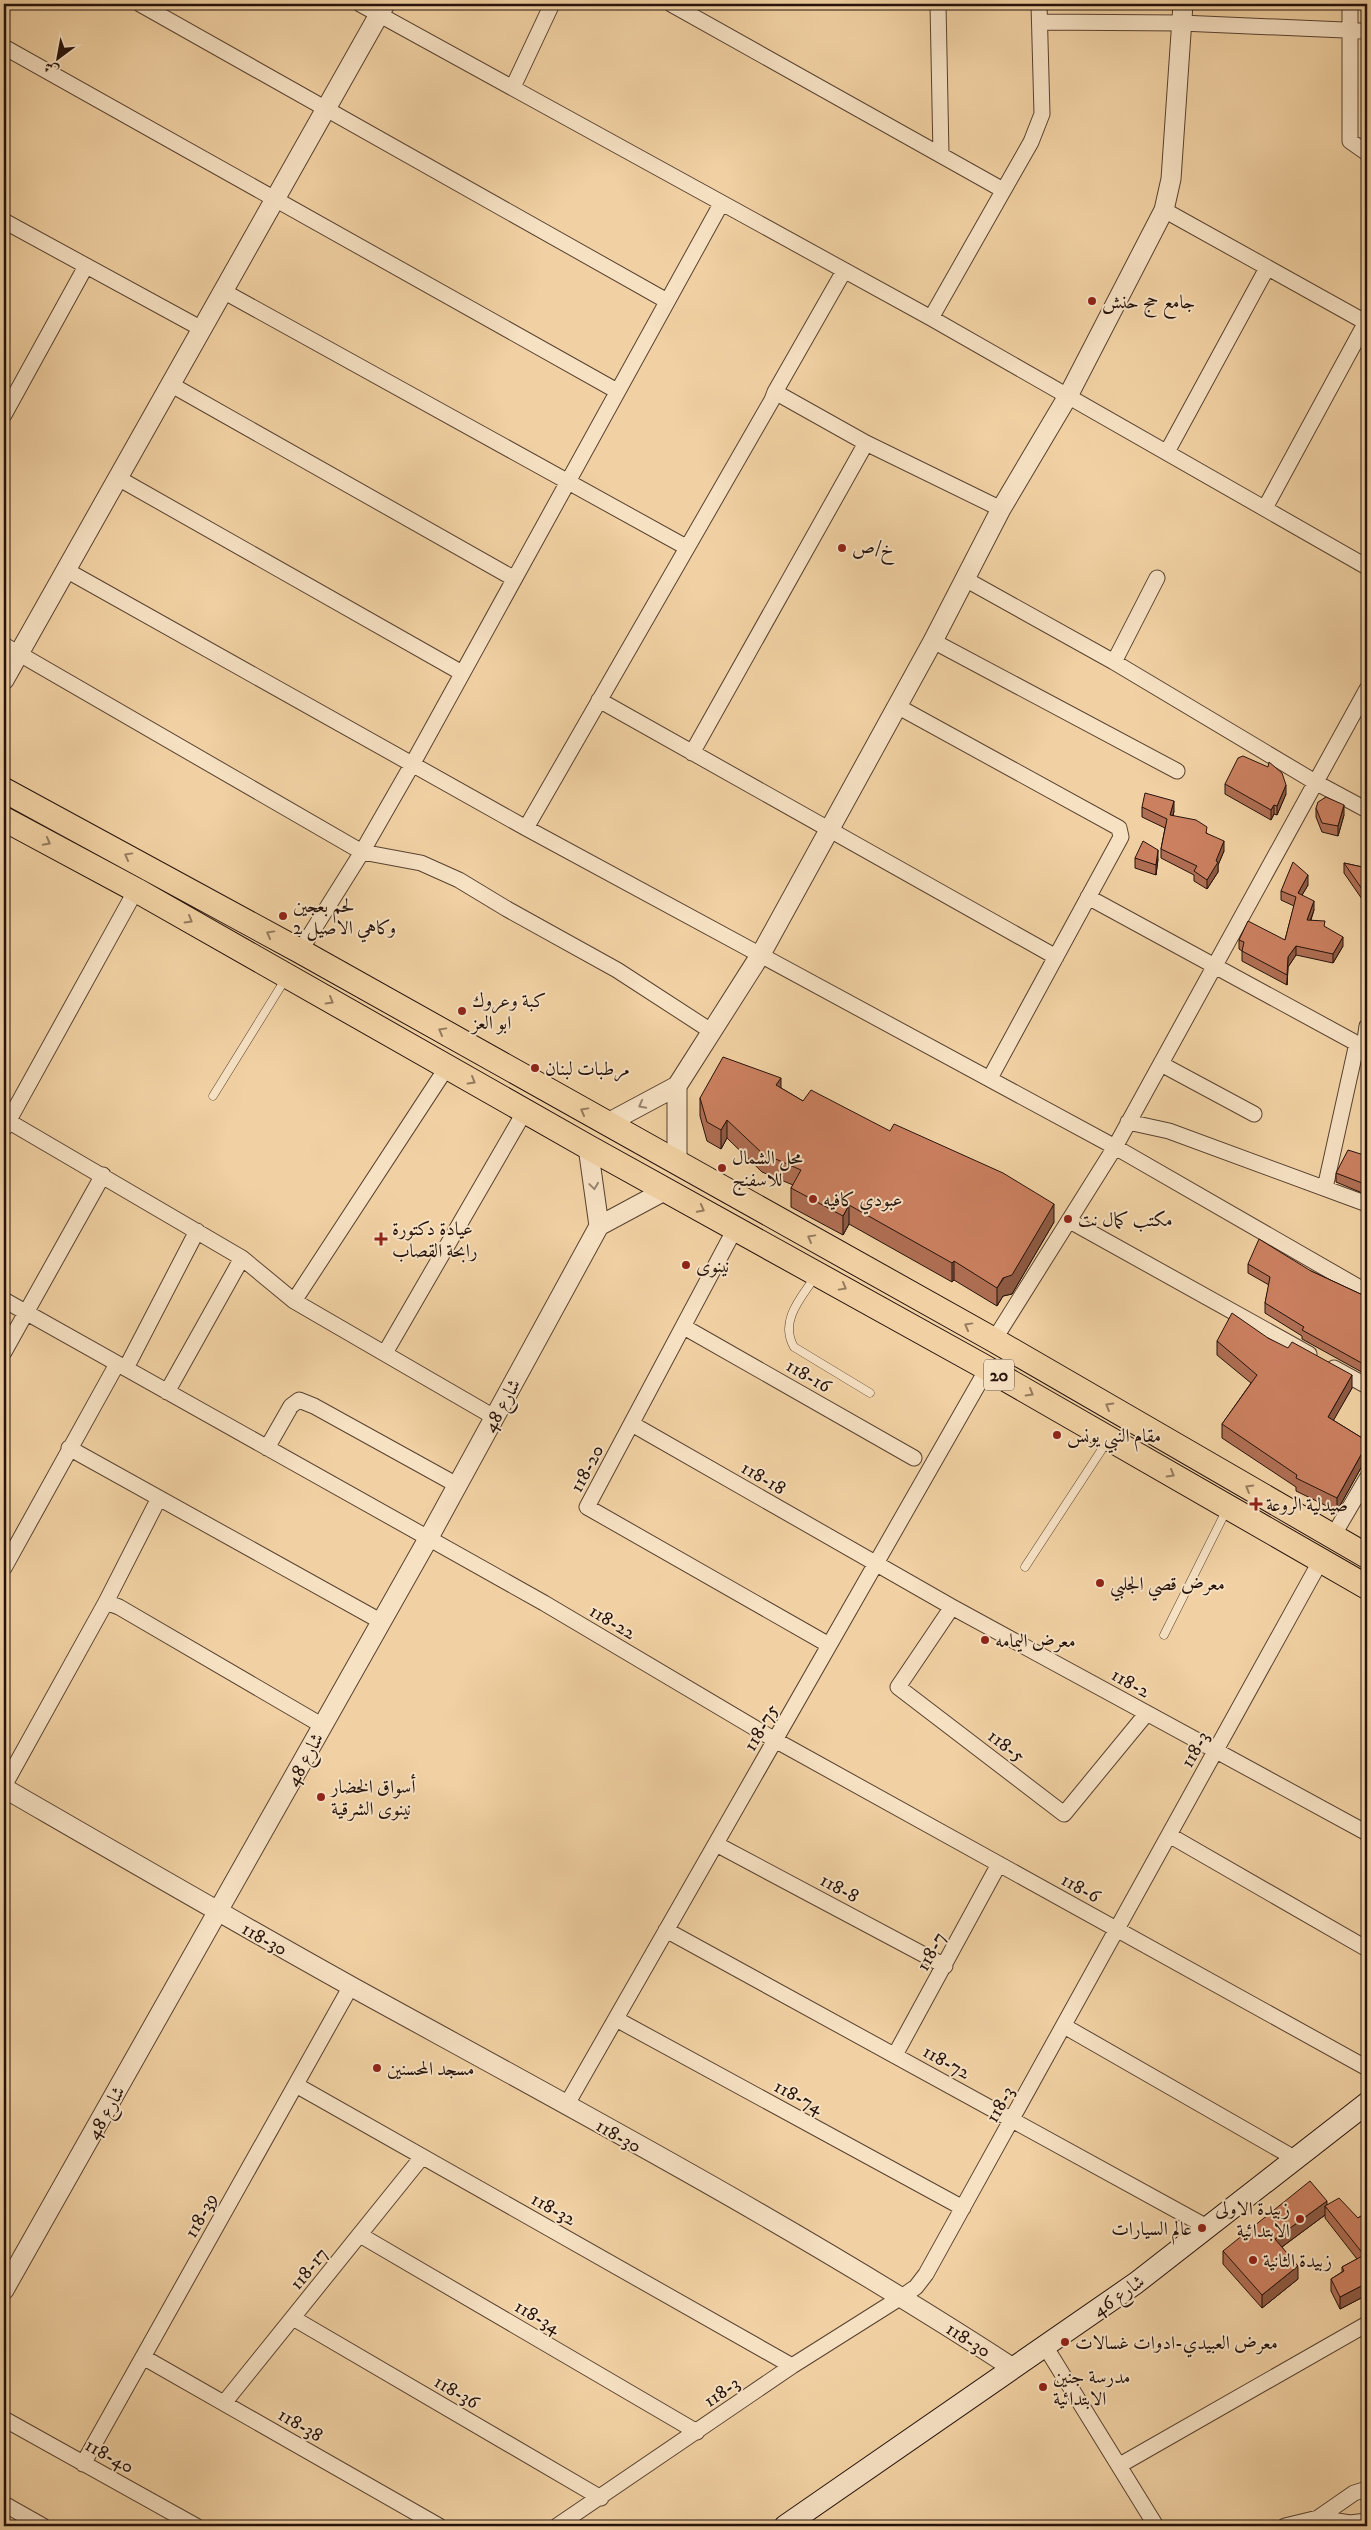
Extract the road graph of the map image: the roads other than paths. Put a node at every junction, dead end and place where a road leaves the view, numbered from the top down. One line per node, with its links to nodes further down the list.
1 (140, 4): 17 (street)
2 (360, 4): 9 (street)
3 (552, 4): 16 (street)
4 (671, 4): 10 (street)
5 (938, 4): 19 (street)
6 (1039, 4): 11 (street)
7 (1183, 4): 12 (street)
8 (1350, 4): 13 (street)
9 (382, 9): 16 (street); 17 (street)
10 (695, 11): 19 (street)
11 (1040, 22): 12 (street); 20 (street)
12 (1181, 23): 13 (street); 23 (street)
13 (1350, 31): 14 (street); 18 (street)
14 (1367, 31)
15 (4, 46): 21 (street)
16 (513, 87): 22 (street)
17 (325, 110): 21 (street); 29 (street)
18 (1367, 153)
19 (941, 155): 20 (street)
20 (1003, 190): 30 (street)
21 (275, 199): 28 (street); 34 (street)
22 (721, 204): 27 (street); 29 (street)
23 (1164, 210): 26 (street); 36 (street)
24 (4, 221): 25 (street)
25 (86, 266): 32 (street); 37 (street)
26 (1267, 268): 31 (street); 39 (street)
27 (844, 271): 30 (street); 35 (street)
28 (223, 291): 32 (street); 41 (street)
29 (667, 301): 34 (street)
30 (930, 318): 36 (street)
31 (1366, 323): 42 (street)
32 (202, 329): 33 (street)
33 (170, 384): 40 (street); 47 (street)
34 (617, 391): 41 (street)
35 (775, 392): 38 (street); 44 (street)
36 (1068, 396): 39 (street); 43 (street)
37 (4, 415)
38 (866, 442): 43 (street); 58 (street)
39 (1167, 452): 42 (street)
40 (118, 478): 46 (street); 53 (street)
41 (567, 482): 44 (street); 47 (street)
42 (1265, 508): 45 (street)
43 (1001, 509): 49 (street)
44 (686, 547): 56 (street)
45 (1367, 567)
46 (66, 570): 51 (street); 59 (street)
47 (513, 578): 53 (street)
48 (1157, 578): 52 (street)
49 (964, 579): 50 (street); 52 (street)
50 (933, 641): 57 (street); 60 (street)
51 (11, 649): 54 (street); 67 (street)
52 (1114, 662): 61 (street)
53 (462, 673): 59 (street)
54 (4, 680)
55 (1367, 688): 61 (street)
56 (599, 700): 58 (street); 65 (street)
57 (897, 706): 66 (street); 69 (street)
58 (692, 753): 66 (street)
59 (413, 764): 65 (street); 67 (street)
60 (1177, 771)
61 (1315, 782): 63 (street); 73 (street)
62 (4, 790): 70 (main road, one-way to 62)
63 (1367, 810)
64 (4, 819): 68 (main road, one-way to 68)
65 (526, 828): 71 (street)
66 (828, 831): 71 (street); 72 (street)
67 (362, 852): 70 (street); 76 (street)
68 (136, 890): 74 (main road, one-way to 74); 87 (street)
69 (1088, 897): 72 (street); 73 (street)
70 (300, 951): 86 (main road, one-way to 70)
71 (761, 954): 76 (street); 80 (street)
72 (1056, 957): 80 (street)
73 (1215, 966): 77 (street); 78 (street)
74 (287, 976): 79 (main road, one-way to 79); 82 (lane)
75 (1367, 1026): 77 (street)
76 (711, 1031): 81 (street)
77 (1363, 1046): 92 (street)
78 (1161, 1064): 84 (street); 85 (street)
79 (446, 1067): 83 (main road, one-way to 83); 103 (street)
80 (990, 1078): 89 (street)
81 (677, 1086): 86 (street, one-way to 86); 90 (street)
82 (213, 1096)
83 (525, 1111): 88 (main road); 108 (street)
84 (1254, 1114)
85 (1128, 1122): 89 (street); 92 (street)
86 (606, 1124): 90 (main road, 20)
87 (6, 1125): 91 (street)
88 (588, 1147): 93 (main road, 20); 96 (street, one-way to 96)
89 (1115, 1147): 95 (street); 101 (street)
90 (677, 1162): 106 (main road, 20, one-way to 90)
91 (103, 1175): 98 (street); 104 (street)
92 (1324, 1188): 94 (street)
93 (666, 1190): 96 (street); 97 (main road, 20, one-way to 97)
94 (1367, 1204)
95 (1070, 1221): 106 (street); 111 (street)
96 (599, 1226): 114 (street, شارع 48)
97 (736, 1227): 100 (main road, 20); 105 (street, 118-20)
98 (198, 1231): 99 (street); 109 (street)
99 (242, 1258): 103 (street); 112 (street)
100 (818, 1273): 110 (main road, 20, one-way to 110); 113 (lane)
101 (1367, 1292)
102 (4, 1300): 104 (street, 118-22)
103 (294, 1301): 108 (street)
104 (26, 1313): 107 (street); 109 (street, 118-22)
105 (684, 1327): 115 (street, 118-20); 119 (street, 118-16)
106 (994, 1340): 124 (main road, 20, one-way to 106)
107 (4, 1352)
108 (385, 1353): 114 (street)
109 (121, 1366): 112 (street, 118-22); 117 (street)
110 (987, 1369): 116 (main road, 20, one-way to 116); 128 (street, 118-75)
111 (1367, 1386)
112 (167, 1392): 118 (street, 118-22)
113 (870, 1393)
114 (494, 1417): 121 (street, شارع 48)
115 (632, 1424): 128 (street, 118-18); 136 (street, 118-20)
116 (1109, 1438): 123 (main road, 20, one-way to 123); 129 (lane)
117 (69, 1448): 122 (street); 130 (street)
118 (267, 1448): 121 (street); 125 (street, 118-22)
119 (914, 1458)
120 (1367, 1478): 124 (street)
121 (457, 1485): 125 (street, شارع 48)
122 (159, 1498): 132 (street); 134 (street)
123 (1228, 1507): 127 (main road, 20); 135 (lane)
124 (1333, 1536): 126 (main road, 20)
125 (428, 1539): 134 (street, شارع 48); 139 (street, 118-22)
126 (1367, 1556)
127 (1321, 1560): 131 (main road, 20); 140 (street, 118-3)
128 (876, 1564): 133 (street, 118-2); 136 (street, 118-75)
129 (1025, 1567)
130 (4, 1568)
131 (1367, 1588)
132 (106, 1602): 138 (street); 141 (street)
133 (952, 1607): 137 (street, 118-2); 137 (street, 118-5)
134 (382, 1622): 138 (street, شارع 48)
135 (1164, 1635)
136 (829, 1645): 139 (street, 118-75)
137 (1147, 1713): 140 (street, 118-2)
138 (323, 1726): 146 (street, شارع 48)
139 (775, 1740): 144 (street, 118-75); 145 (street, 118-6)
140 (1216, 1751): 142 (street, 118-2); 143 (street, 118-3)
141 (4, 1787): 146 (street, 118-30)
142 (1365, 1827)
143 (1169, 1835): 148 (street, 118-3); 149 (street)
144 (716, 1844): 147 (street, 118-75); 150 (street, 118-8)
145 (999, 1864): 148 (street, 118-6); 150 (street, 118-7)
146 (219, 1912): 151 (street, 118-30); 165 (street, شارع 48)
147 (666, 1930): 152 (street, 118-75); 154 (street, 118-72)
148 (1117, 1930): 153 (street, 118-3); 155 (street, 118-6)
149 (1367, 1949)
150 (945, 1966): 154 (street, 118-7)
151 (351, 1986): 156 (street, 118-39); 158 (street, 118-30)
152 (616, 2019): 158 (street, 118-75); 162 (street, 118-74)
153 (1064, 2026): 159 (street, 118-3); 161 (street)
154 (895, 2055): 159 (street, 118-72)
155 (1367, 2068)
156 (296, 2085): 160 (street, 118-32); 170 (street, 118-39)
157 (1367, 2103): 161 (main road, شارع 46)
158 (567, 2104): 166 (street, 118-30)
159 (1013, 2120): 162 (street, 118-3); 163 (street, 118-72)
160 (422, 2156): 164 (street, 118-17); 171 (street, 118-32)
161 (1296, 2159): 163 (main road, شارع 46)
162 (963, 2208): 166 (street, 118-3)
163 (1207, 2228): 169 (main road, شارع 46)
164 (360, 2235): 167 (street, 118-17); 175 (street, 118-34)
165 (7, 2278)
166 (903, 2296): 171 (street, 118-3); 172 (street, 118-30)
167 (293, 2318): 173 (street, 118-17); 179 (street, 118-36)
168 (1367, 2324): 177 (street)
169 (1045, 2346): 172 (main road, شارع 46); 177 (street)
170 (143, 2357): 173 (street, 118-38); 176 (street, 118-39)
171 (792, 2366): 175 (street, 118-3)
172 (1013, 2368): 183 (main road, شارع 46)
173 (224, 2403): 186 (street, 118-38)
174 (4, 2420): 176 (street, 118-40)
175 (697, 2432): 179 (street, 118-3)
176 (84, 2464): 185 (street, 118-40)
177 (1120, 2465): 188 (street)
178 (1367, 2489): 182 (street)
179 (601, 2498): 187 (street, 118-3)
180 (4, 2504): 184 (street)
181 (1367, 2521): 182 (street)
182 (1311, 2522): 189 (street)
183 (790, 2525)
184 (43, 2526)
185 (196, 2526)
186 (439, 2526)
187 (557, 2526)
188 (1156, 2526)
189 (1285, 2526)

